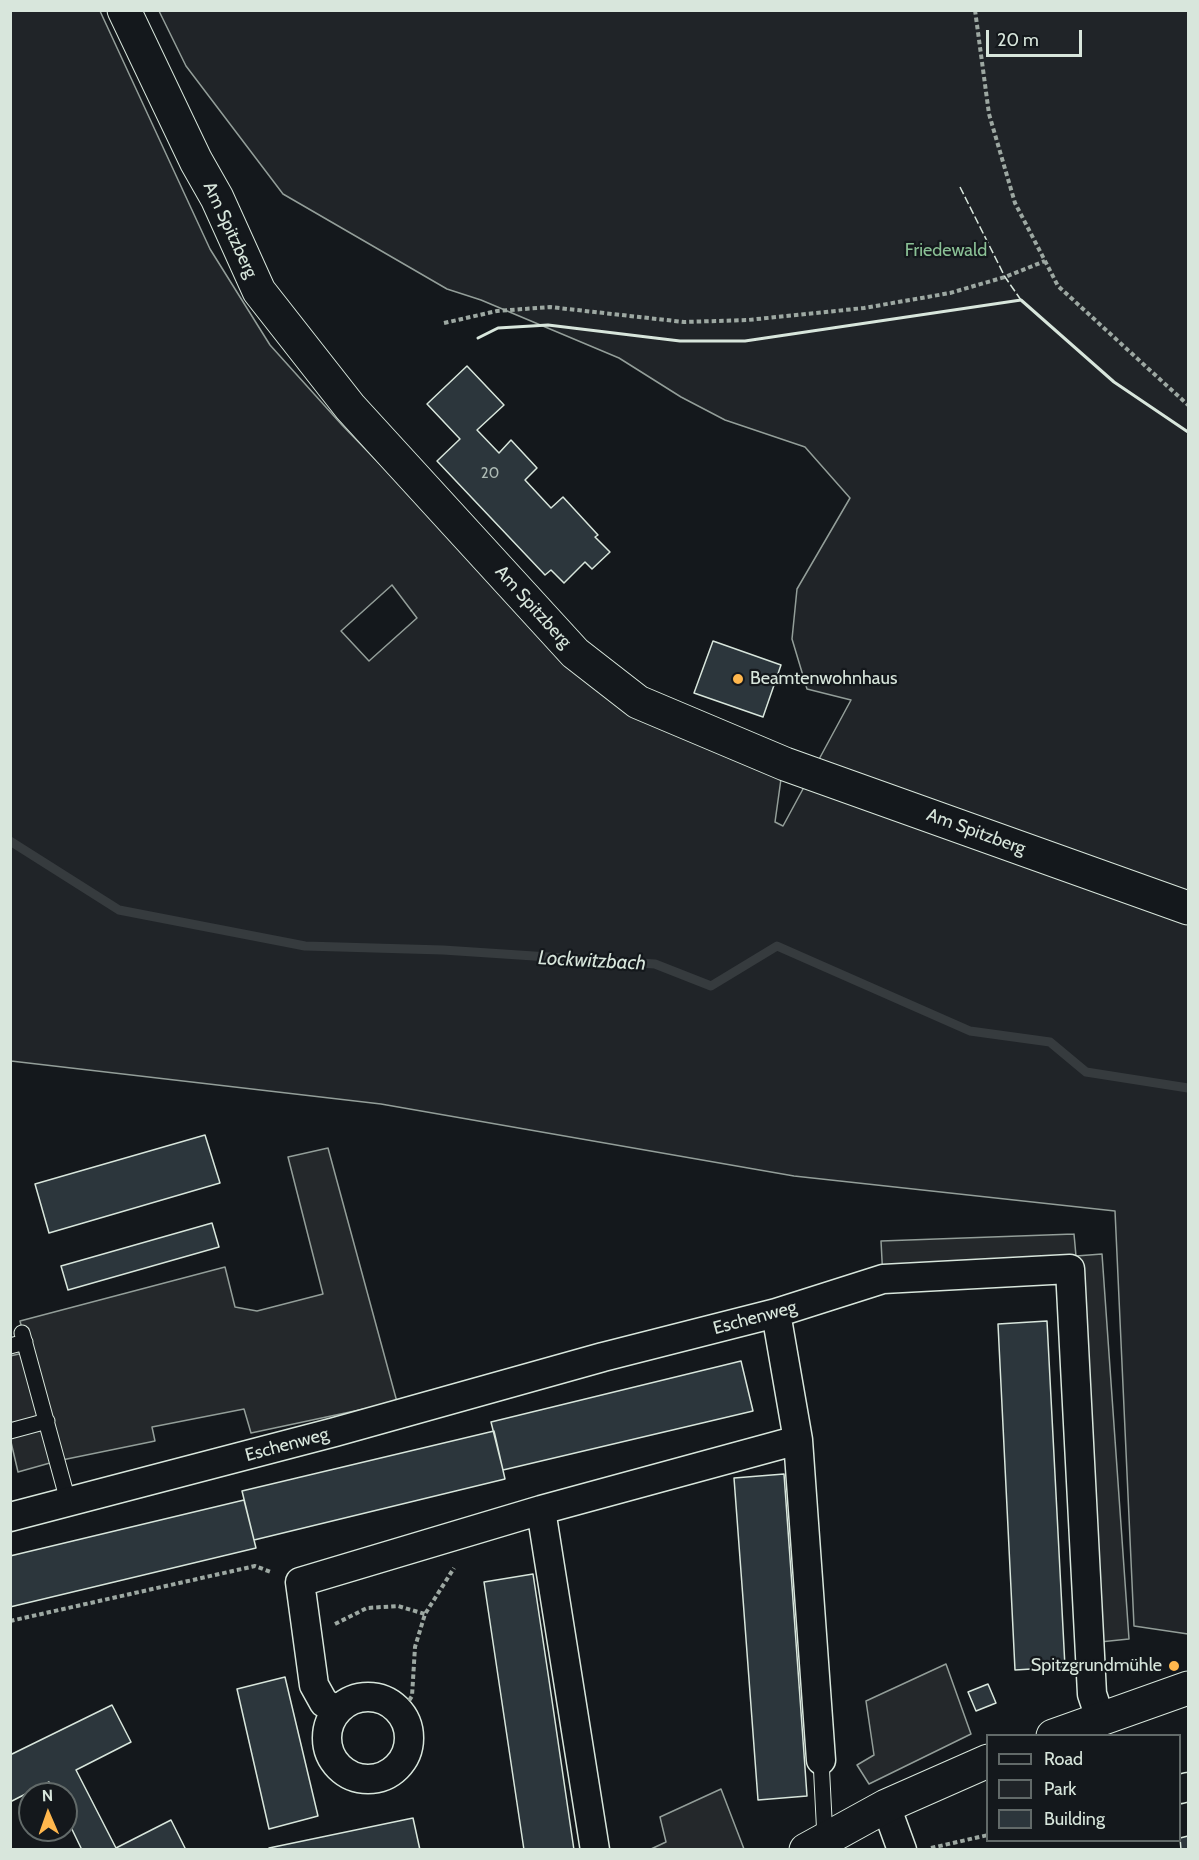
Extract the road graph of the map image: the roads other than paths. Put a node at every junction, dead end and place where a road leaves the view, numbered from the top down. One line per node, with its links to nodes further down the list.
1 (124, 10): 2 (street, Am Spitzberg)
2 (1188, 908)
3 (776, 1313): 7 (street); 8 (street, Eschenweg); 13 (street, Eschenweg)
4 (19, 1340): 5 (lane)
5 (46, 1421): 6 (lane); 8 (lane)
6 (10, 1431)
7 (798, 1440): 9 (street); 15 (street)
8 (68, 1501): 10 (street, Eschenweg)
9 (541, 1510): 12 (street); 19 (street)
10 (10, 1517)
11 (1188, 1688): 13 (street)
12 (338, 1710): 12 (street)
13 (1107, 1723): 14 (street)
14 (1061, 1734)
15 (821, 1760): 18 (lane)
16 (986, 1761): 17 (street)
17 (886, 1806): 18 (street); 20 (street)
18 (815, 1844)
19 (595, 1850)
20 (902, 1850)

